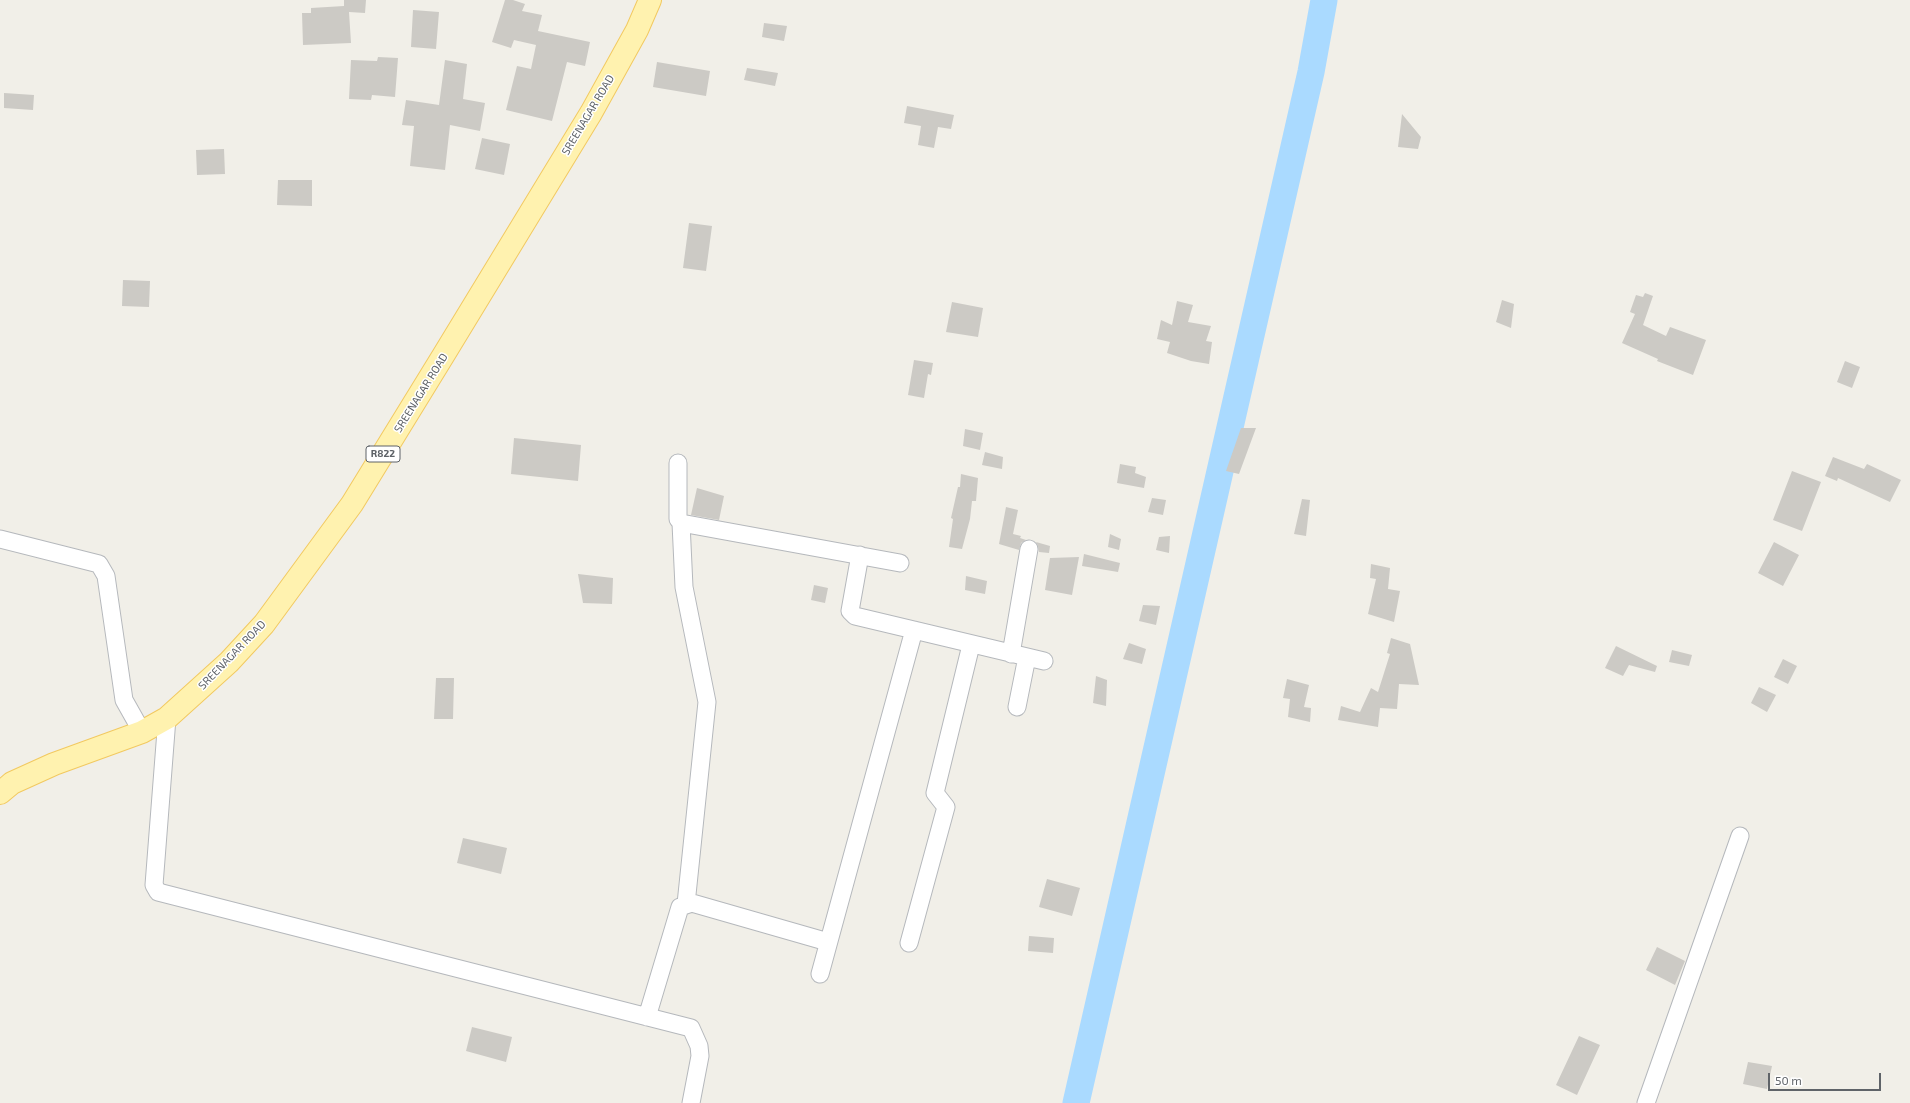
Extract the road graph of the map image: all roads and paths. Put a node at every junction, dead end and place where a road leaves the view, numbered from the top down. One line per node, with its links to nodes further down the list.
1 (650, 0): 14 (main road, SREENAGAR ROAD / R822)
2 (678, 463): 3 (street)
3 (681, 522): 6 (street); 18 (street)
4 (0, 539): 15 (street)
5 (1028, 549): 10 (street)
6 (860, 556): 7 (street); 8 (street)
7 (900, 563)
8 (914, 630): 9 (street); 19 (street)
9 (972, 645): 10 (street); 20 (street)
10 (1011, 654): 11 (street)
11 (1027, 657): 12 (street); 13 (street)
12 (1044, 662)
13 (1017, 707)
14 (167, 718): 15 (main road, SREENAGAR ROAD / R822); 22 (street)
15 (142, 732): 16 (main road, SREENAGAR ROAD / R822)
16 (0, 793)
17 (1740, 836): 24 (street)
18 (686, 904): 19 (street); 22 (street)
19 (828, 942): 21 (street)
20 (909, 943)
21 (820, 974)
22 (647, 1017): 23 (street)
23 (691, 1103)
24 (1646, 1103)

